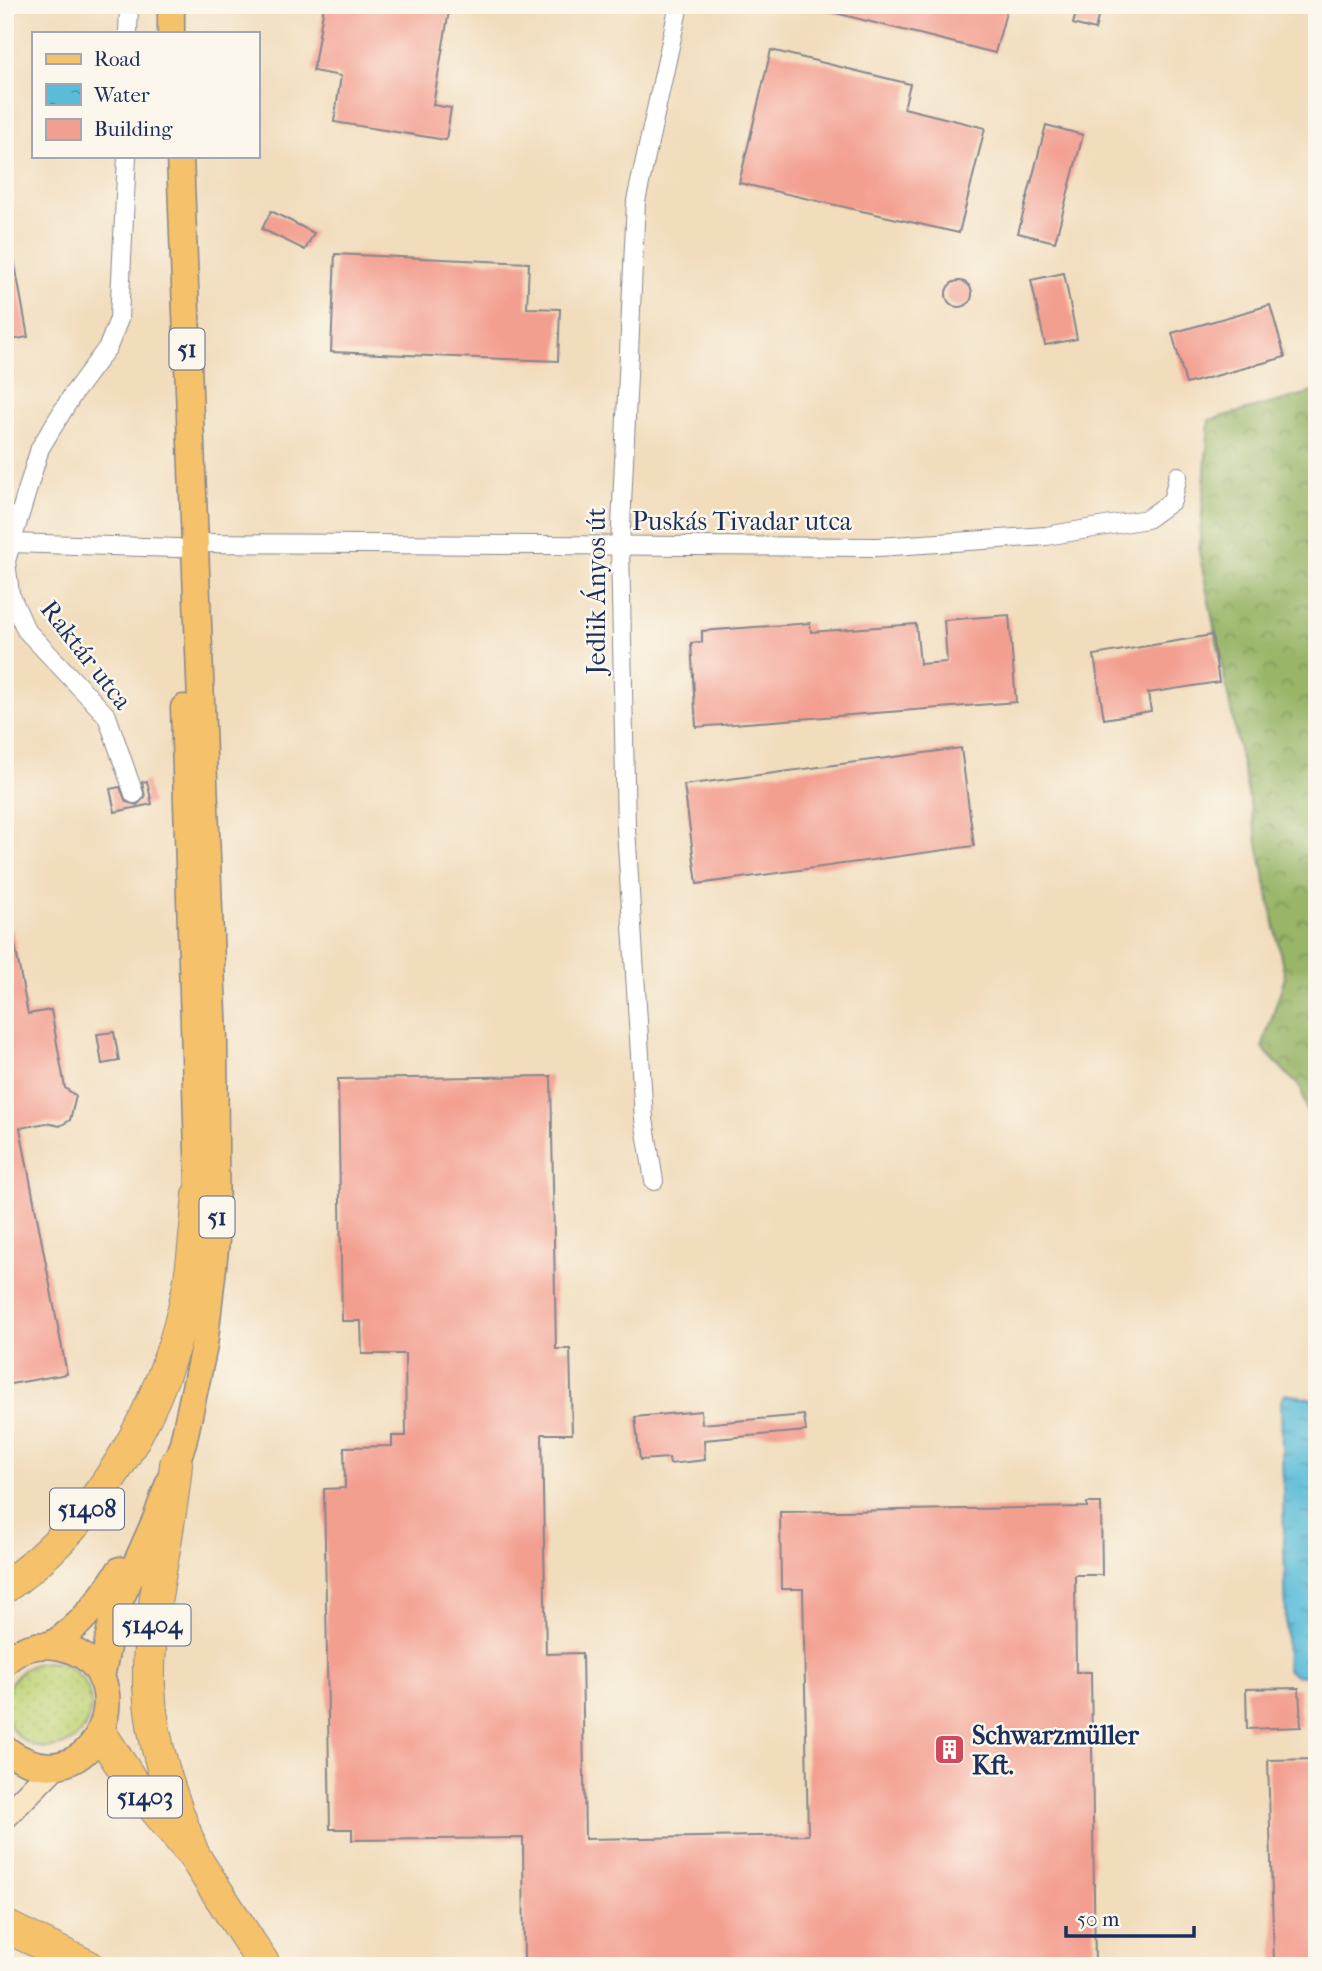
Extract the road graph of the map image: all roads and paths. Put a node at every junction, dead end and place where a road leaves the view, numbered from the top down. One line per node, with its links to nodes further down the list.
1 (129, 5): 4 (street)
2 (171, 5): 5 (main road)
3 (679, 5): 12 (street, Jedlik Ányos út)
4 (128, 32)
5 (171, 32)
6 (127, 158): 10 (street, Raktár utca)
7 (164, 158): 11 (main road, 51)
8 (180, 158): 11 (main road, 51)
9 (1178, 476): 12 (street, Puskás Tivadar utca)
10 (9, 543): 11 (street, Puskás Tivadar utca); 13 (street, Raktár utca)
11 (186, 545): 12 (street, Puskás Tivadar utca); 15 (main road, 51); 16 (main road, 51)
12 (620, 548): 14 (street, Jedlik Ányos út)
13 (134, 794)
14 (654, 1181)
15 (199, 1195): 17 (highway, 51408); 18 (main road, 51)
16 (176, 1464): 20 (main road, 51); 25 (highway, 51404)
17 (5, 1587)
18 (51, 1645): 19 (main road, 51); 20 (main road)
19 (5, 1662)
20 (101, 1678): 21 (main road, 51)
21 (101, 1734): 23 (main road); 25 (highway, 51403)
22 (5, 1749): 23 (main road)
23 (57, 1765): 24 (street)
24 (5, 1817)
25 (194, 1856): 28 (highway, 51403)
26 (5, 1926): 27 (highway)
27 (88, 1966)
28 (265, 1966)

